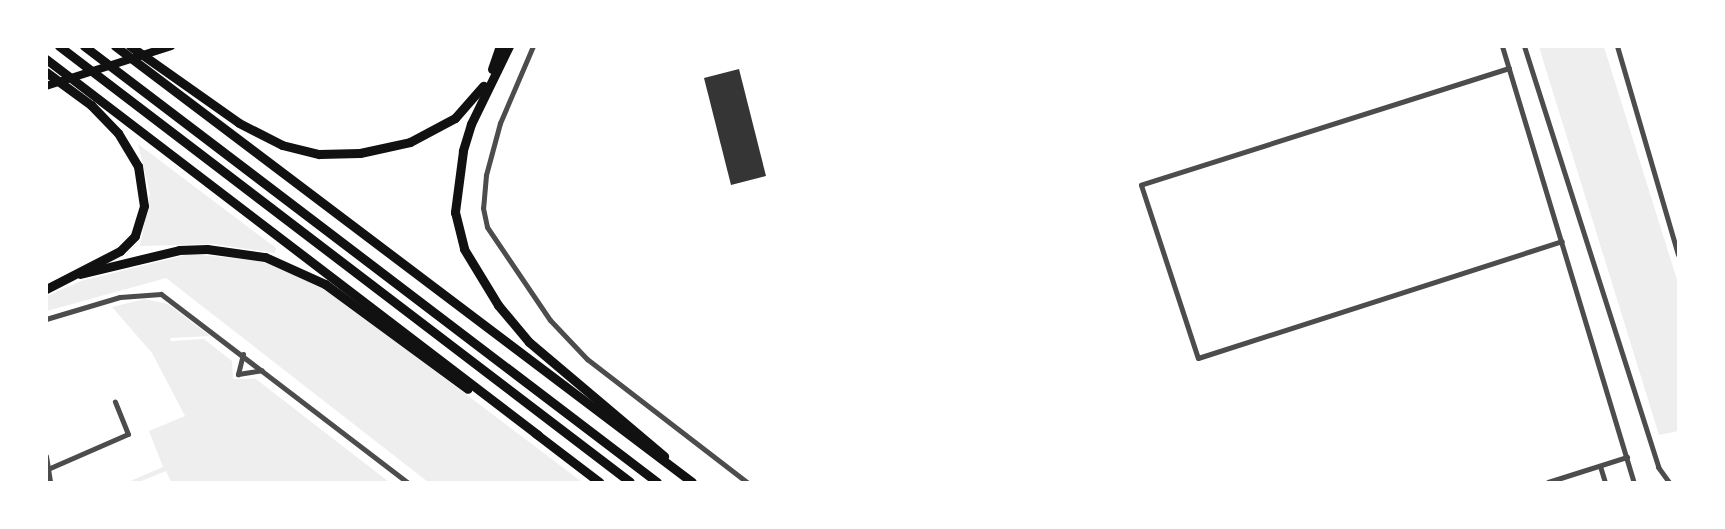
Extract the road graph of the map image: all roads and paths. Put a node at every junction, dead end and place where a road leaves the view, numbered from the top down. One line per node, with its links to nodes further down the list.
1 (59, 46): 32 (highway)
2 (84, 46): 33 (highway)
3 (130, 46): 5 (highway)
4 (171, 46): 14 (main road)
5 (500, 46)
6 (509, 46): 28 (highway)
7 (533, 46): 35 (street)
8 (1502, 46): 13 (street)
9 (1524, 46): 39 (street)
10 (1617, 46): 16 (street)
11 (115, 47): 28 (highway)
12 (49, 65): 17 (highway); 23 (highway)
13 (1509, 68): 15 (street); 15 (street)
14 (46, 86)
15 (1562, 242): 25 (street)
16 (1678, 254)
17 (80, 274): 18 (highway); 23 (highway)
18 (46, 289)
19 (46, 319): 20 (street)
20 (243, 354): 21 (street); 21 (street)
21 (262, 370): 30 (street)
22 (116, 402): 27 (street)
23 (538, 435): 31 (highway)
24 (46, 456): 27 (street)
25 (1626, 457): 26 (street); 38 (street)
26 (1599, 466): 36 (street); 37 (street)
27 (50, 468): 29 (street)
28 (682, 476): 34 (highway)
29 (50, 483)
30 (407, 483)
31 (599, 483)
32 (630, 483)
33 (657, 483)
34 (692, 483)
35 (747, 483)
36 (1548, 483)
37 (1605, 483)
38 (1634, 483)
39 (1669, 483)

